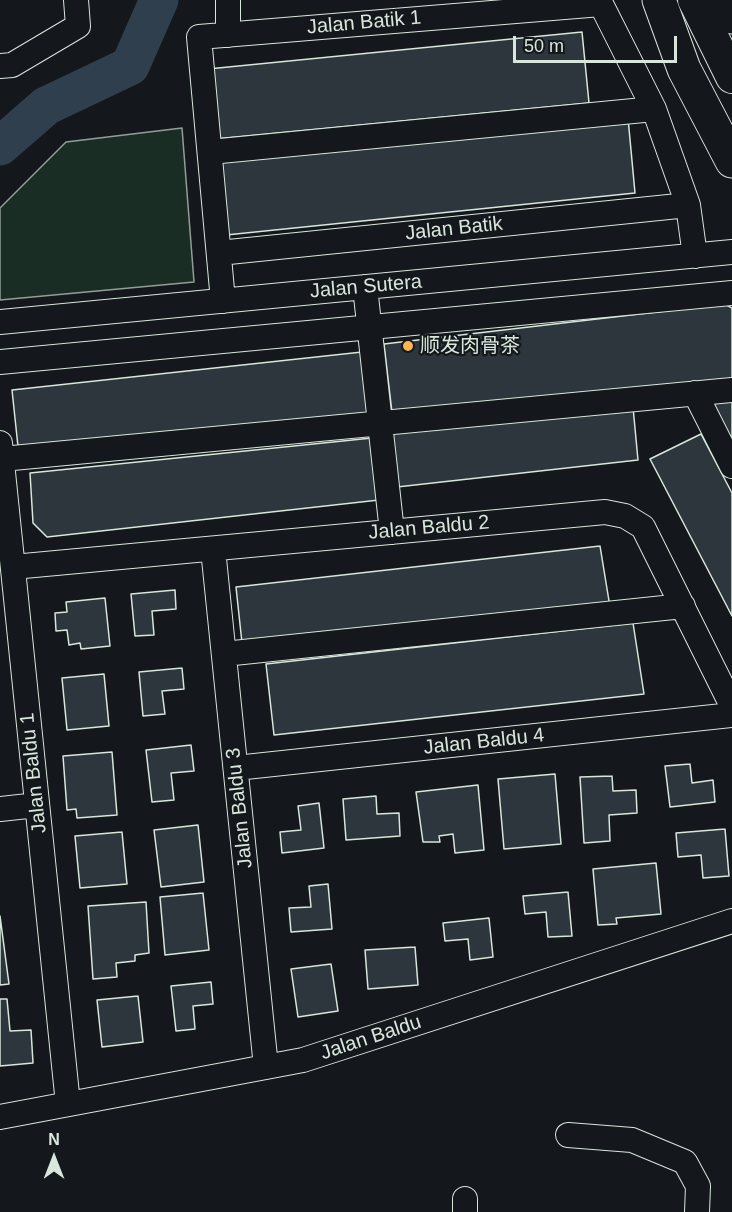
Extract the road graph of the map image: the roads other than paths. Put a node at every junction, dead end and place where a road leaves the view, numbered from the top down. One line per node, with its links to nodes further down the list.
1 (76, 0): 9 (street)
2 (228, 0): 8 (street)
3 (659, 0): 13 (highway)
4 (694, 0): 10 (main road)
5 (723, 0): 7 (highway)
6 (600, 2): 8 (street, Jalan Batik 1); 11 (street)
7 (732, 17)
8 (228, 35): 12 (street, Jalan Batik 1)
9 (0, 66)
10 (732, 77)
11 (654, 109): 12 (street); 14 (street)
12 (210, 152): 16 (street)
13 (732, 161)
14 (688, 205): 16 (street, Jalan Batik); 17 (street)
15 (732, 252): 17 (street, Jalan Sutera)
16 (219, 253): 20 (street)
17 (695, 256): 18 (street, Jalan Sutera)
18 (365, 287): 20 (street, Jalan Sutera); 22 (street)
19 (732, 293): 22 (street)
20 (223, 301): 21 (street, Jalan Sutera)
21 (0, 322)
22 (369, 328): 23 (street); 26 (street)
23 (0, 362)
24 (732, 390): 25 (street)
25 (695, 393): 26 (street); 28 (street)
26 (380, 423): 27 (street); 29 (street)
27 (1, 451): 31 (street, Jalan Baldu 1)
28 (732, 466)
29 (392, 532): 30 (street, Jalan Baldu 2); 32 (street, Jalan Baldu 2)
30 (213, 549): 31 (street, Jalan Baldu 2); 33 (street, Jalan Baldu 3)
31 (13, 567): 38 (street, Jalan Baldu 1)
32 (683, 606): 33 (street); 34 (street, Jalan Baldu 2)
33 (224, 654): 37 (street, Jalan Baldu 3)
34 (723, 665): 35 (street, Jalan Baldu 2)
35 (732, 706)
36 (732, 715): 37 (street, Jalan Baldu 4)
37 (236, 768): 41 (street, Jalan Baldu 3)
38 (37, 805): 39 (street); 42 (street, Jalan Baldu 1)
39 (0, 809)
40 (732, 921): 41 (street, Jalan Baldu)
41 (266, 1067): 42 (street, Jalan Baldu)
42 (68, 1104): 43 (street, Jalan Baldu)
43 (0, 1118)
44 (568, 1135): 45 (street)
45 (697, 1212)

